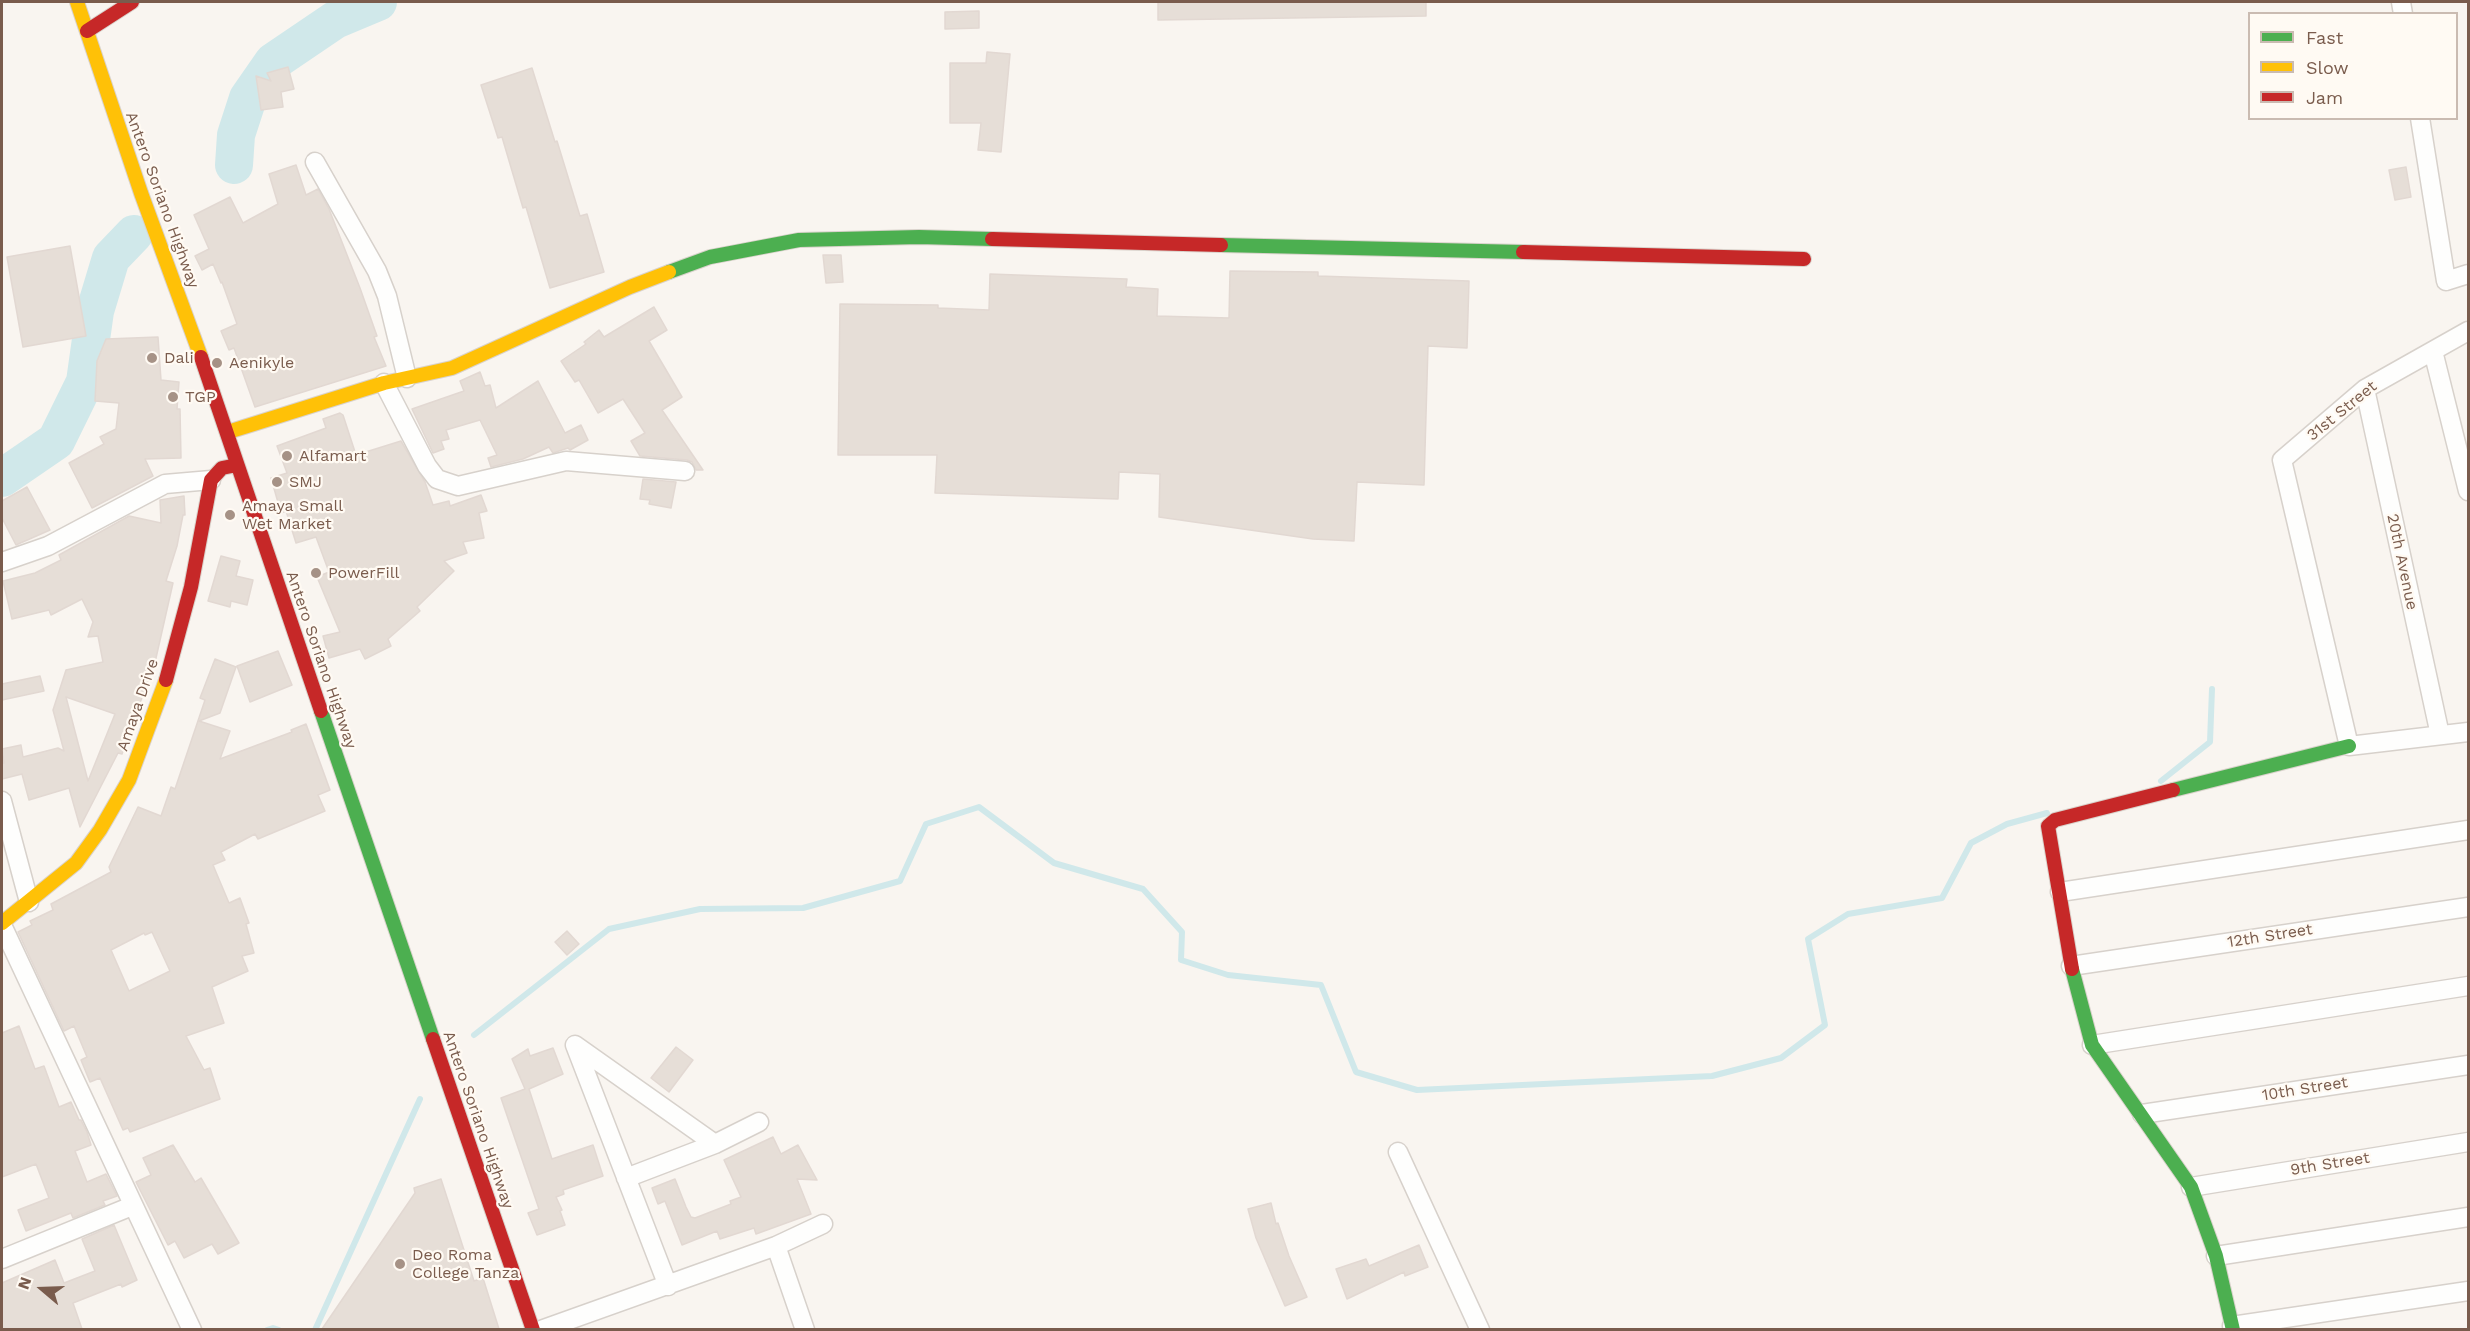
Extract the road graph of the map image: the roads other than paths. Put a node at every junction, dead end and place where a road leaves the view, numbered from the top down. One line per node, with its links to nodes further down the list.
1 (77, 2): 3 (street, Antero Soriano Highway)
2 (132, 2): 3 (street)
3 (87, 31): 13 (street, Antero Soriano Highway)
4 (2420, 120): 7 (street)
5 (315, 162): 10 (street)
6 (1804, 259): 10 (street)
7 (2469, 274)
8 (2469, 331): 9 (street, 31st Street)
9 (2433, 351): 12 (street, 31st Street); 17 (street)
10 (407, 378): 11 (street)
11 (384, 383): 13 (street); 15 (street)
12 (2365, 389): 20 (street, 20th Avenue); 21 (street, 31st Street)
13 (228, 432): 14 (street, Antero Soriano Highway)
14 (237, 465): 16 (street); 49 (street, Antero Soriano Highway)
15 (685, 471)
16 (211, 480): 18 (street); 25 (street, Amaya Drive)
17 (2469, 491)
18 (2, 562)
19 (2469, 732): 20 (street)
20 (2440, 735): 21 (street)
21 (2349, 746): 24 (street)
22 (2, 801): 25 (street)
23 (2469, 830): 24 (street)
24 (2060, 892): 28 (street)
25 (29, 902): 27 (street, Amaya Drive)
26 (2469, 907): 28 (street, 12th Street)
27 (2, 924): 39 (street)
28 (2071, 966): 30 (street)
29 (2469, 986): 30 (street)
30 (2092, 1045): 32 (street)
31 (2469, 1065): 32 (street, 10th Street)
32 (2142, 1114): 38 (street)
33 (759, 1122): 35 (street)
34 (2469, 1142): 38 (street, 9th Street)
35 (715, 1144): 37 (street); 37 (street)
36 (1398, 1152): 52 (street)
37 (626, 1178): 45 (street)
38 (2191, 1187): 43 (street)
39 (132, 1206): 44 (street); 48 (street)
40 (2469, 1217): 43 (street)
41 (823, 1224): 42 (street)
42 (776, 1246): 45 (street); 51 (street)
43 (2216, 1256): 47 (street)
44 (2, 1258)
45 (668, 1286): 50 (street)
46 (2469, 1291): 47 (street)
47 (2233, 1328)
48 (190, 1329)
49 (533, 1329)
50 (541, 1329)
51 (805, 1329)
52 (1480, 1329)

